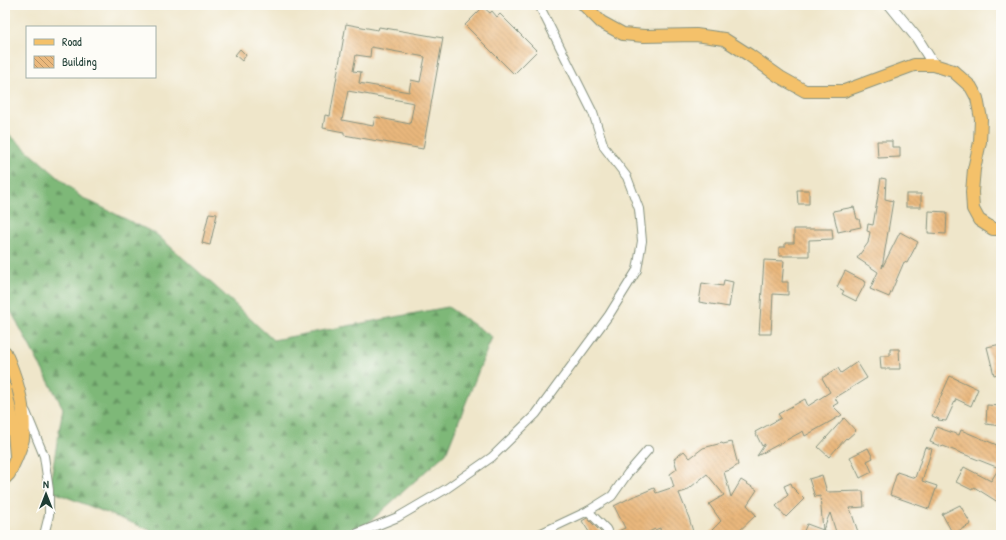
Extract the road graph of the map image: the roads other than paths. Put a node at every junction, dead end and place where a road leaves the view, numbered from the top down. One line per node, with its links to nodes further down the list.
1 (539, 5): 14 (street)
2 (584, 5): 4 (main road)
3 (890, 5): 4 (street)
4 (934, 65): 5 (main road)
5 (1001, 229)
6 (5, 352): 8 (main road)
7 (5, 388): 10 (main road)
8 (22, 402): 10 (main road); 13 (street)
9 (648, 450): 12 (street)
10 (16, 458): 11 (main road)
11 (5, 478)
12 (588, 511): 15 (street); 16 (street)
13 (44, 535)
14 (353, 535)
15 (537, 535)
16 (609, 535)

